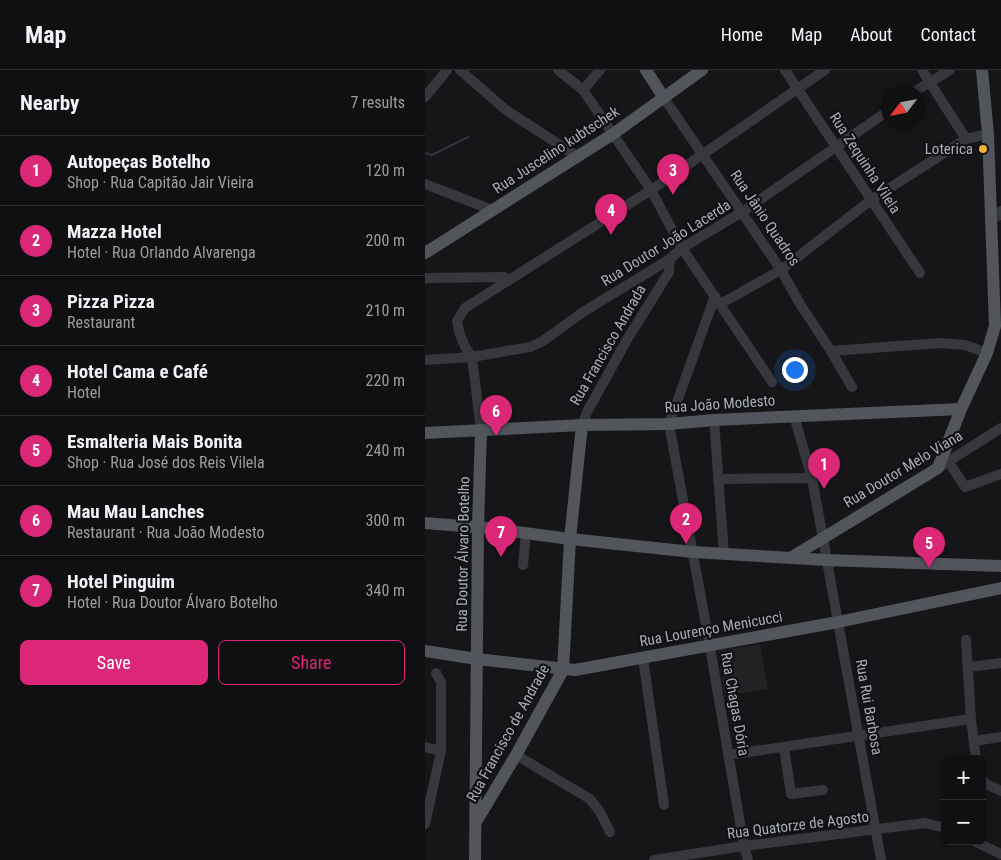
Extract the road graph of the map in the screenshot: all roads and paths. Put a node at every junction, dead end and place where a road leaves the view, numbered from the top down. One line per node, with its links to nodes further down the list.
1 (447, 70): 16 (street)
2 (460, 70): 24 (street)
3 (557, 70): 15 (street)
4 (601, 70): 15 (street)
5 (646, 70): 17 (main road, Rua Jânio Quadros)
6 (702, 70): 17 (main road, Rua Juscelino kubtschek)
7 (785, 70): 14 (street, Rua Zequinha Vilela)
8 (825, 70): 14 (street)
9 (922, 70): 12 (street)
10 (950, 70): 12 (street)
11 (982, 70): 20 (main road)
12 (930, 82): 13 (street); 21 (street)
13 (925, 85)
14 (798, 89): 22 (street, Rua Zequinha Vilela); 23 (street)
15 (583, 90): 19 (street)
16 (425, 97)
17 (664, 98): 19 (main road, Rua Juscelino kubtschek); 23 (street, Rua Jânio Quadros)
18 (881, 117): 22 (street, Rua Doutor João Lacerda)
19 (613, 134): 24 (main road, Rua Juscelino kubtschek); 26 (street)
20 (988, 134): 21 (street); 30 (main road)
21 (966, 139): 27 (street)
22 (837, 147): 27 (street, Rua Zequinha Vilela); 29 (street, Rua Doutor João Lacerda)
23 (702, 154): 26 (street); 29 (street, Rua Jânio Quadros)
24 (579, 156): 28 (main road, Rua Juscelino kubtschek)
25 (425, 184): 28 (street)
26 (651, 190): 31 (street); 37 (street)
27 (871, 200): 34 (street); 35 (street, Rua Zequinha Vilela)
28 (492, 210): 32 (main road, Rua Juscelino kubtschek)
29 (742, 212): 31 (street, Rua Doutor João Lacerda); 34 (street, Rua Jânio Quadros)
30 (995, 214): 39 (main road)
31 (682, 248): 33 (street, Rua Doutor João Lacerda); 38 (street)
32 (425, 252)
33 (670, 259): 42 (street, Rua Doutor João Lacerda); 50 (street, Rua Francisco Andrada)
34 (781, 270): 38 (street); 40 (street, Rua Jânio Quadros)
35 (920, 273)
36 (425, 278): 37 (street)
37 (508, 280): 42 (street, Rua Doutor Álvaro Botelho)
38 (717, 300): 44 (street); 49 (street)
39 (998, 328): 41 (main road)
40 (831, 351): 41 (street); 45 (street, Rua Jânio Quadros)
41 (987, 353): 46 (main road)
42 (473, 357): 43 (street, Rua Doutor João Lacerda); 52 (street, Rua Doutor Álvaro Botelho)
43 (425, 360)
44 (772, 382)
45 (852, 387)
46 (961, 409): 47 (main road, Rua João Modesto); 54 (main road)
47 (794, 416): 48 (main road, Rua João Modesto); 56 (street, Rua Rui Barbosa)
48 (714, 420): 49 (main road, Rua João Modesto); 57 (street)
49 (669, 424): 50 (main road, Rua João Modesto); 63 (street, Rua Chagas Dória)
50 (582, 425): 52 (main road, Rua João Modesto); 62 (main road, Rua Francisco Andrada)
51 (1001, 428): 54 (street, Rua Doutor Melo Viana)
52 (481, 430): 53 (main road, Rua João Modesto); 59 (main road, Rua Doutor Álvaro Botelho)
53 (425, 433)
54 (944, 460): 55 (street); 61 (main road, Rua Doutor Melo Viana)
55 (1001, 474)
56 (811, 478): 57 (street); 61 (street, Rua Rui Barbosa)
57 (718, 479): 64 (street)
58 (425, 523): 59 (main road)
59 (479, 527): 60 (main road); 75 (main road, Rua Doutor Álvaro Botelho)
60 (526, 533): 62 (main road); 67 (street)
61 (822, 537): 65 (main road, Rua Doutor Melo Viana); 66 (street, Rua Rui Barbosa)
62 (570, 539): 63 (main road); 78 (main road, Rua Francisco de Andrade)
63 (693, 552): 64 (main road); 72 (street, Rua Chagas Dória)
64 (724, 554): 65 (main road)
65 (792, 557): 66 (main road)
66 (827, 560): 68 (main road); 70 (street, Rua Rui Barbosa)
67 (523, 565)
68 (1001, 566)
69 (1001, 588): 70 (main road, Rua Lourenço Menicucci)
70 (838, 622): 72 (main road, Rua Lourenço Menicucci); 81 (street, Rua Rui Barbosa)
71 (966, 640): 77 (street)
72 (710, 647): 74 (main road, Rua Lourenço Menicucci); 88 (street, Rua Chagas Dória)
73 (425, 651): 75 (main road, Rua Lourenço Menicucci)
74 (643, 658): 78 (main road, Rua Lourenço Menicucci); 93 (street)
75 (477, 659): 78 (main road, Rua Lourenço Menicucci); 94 (main road, Rua Doutor Álvaro Botelho)
76 (1001, 663): 77 (street)
77 (969, 667): 80 (street)
78 (563, 670): 87 (main road, Rua Francisco de Andrade)
79 (436, 673): 86 (street)
80 (971, 719): 81 (street); 83 (street)
81 (859, 736): 84 (street); 97 (street, Rua Rui Barbosa)
82 (1001, 737): 83 (street)
83 (974, 741): 89 (street)
84 (784, 747): 88 (street); 91 (street)
85 (425, 748): 86 (street)
86 (441, 751): 95 (street)
87 (516, 755): 94 (main road, Rua Francisco de Andrade); 98 (street)
88 (728, 755): 100 (street, Rua Chagas Dória)
89 (976, 755)
90 (986, 784): 92 (street)
91 (823, 790)
92 (1001, 791)
93 (664, 805)
94 (478, 814): 102 (main road, Rua Doutor Álvaro Botelho)
95 (425, 824)
96 (941, 827): 97 (street, Rua Quatorze de Agosto)
97 (876, 830): 100 (street, Rua Quatorze de Agosto); 105 (street, Rua Rui Barbosa)
98 (610, 832)
99 (982, 845): 101 (street)
100 (743, 846): 103 (street, Rua Quatorze de Agosto); 104 (street, Rua Chagas Dória)
101 (1001, 854)
102 (475, 860)
103 (655, 860)
104 (748, 860)
105 (881, 860)

